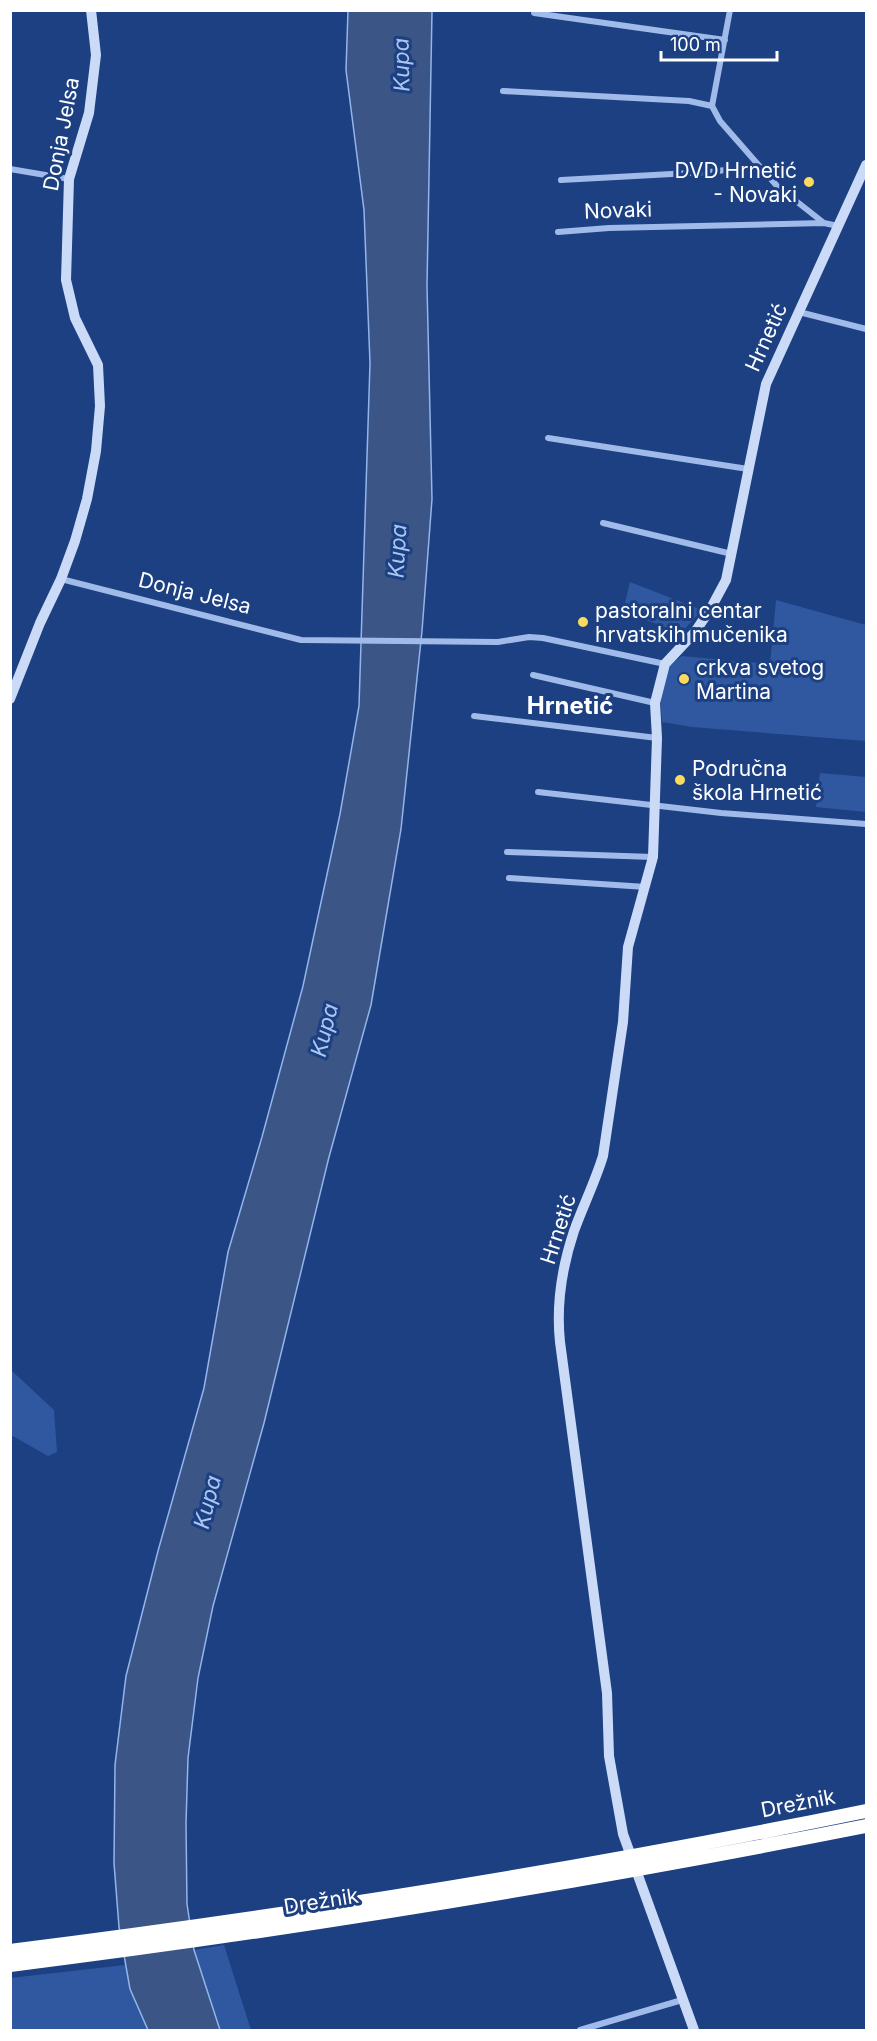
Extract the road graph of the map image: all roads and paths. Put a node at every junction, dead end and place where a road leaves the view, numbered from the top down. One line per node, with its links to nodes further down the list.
1 (91, 10): 10 (street, Donja Jelsa)
2 (730, 10): 4 (street)
3 (534, 13): 4 (street)
4 (725, 40): 6 (street)
5 (502, 91): 6 (street)
6 (712, 106): 8 (street, Novaki)
7 (867, 165): 13 (street)
8 (758, 166): 11 (street); 12 (street, Novaki)
9 (10, 169): 10 (street)
10 (69, 179): 21 (street, Donja Jelsa)
11 (561, 180)
12 (824, 223): 13 (street, Novaki); 14 (street, Novaki)
13 (838, 226): 15 (street, Hrnetić)
14 (558, 232)
15 (798, 312): 16 (street); 18 (street, Hrnetić)
16 (867, 329)
17 (548, 438): 18 (street)
18 (748, 469): 20 (street, Hrnetić)
19 (603, 523): 20 (street)
20 (732, 554): 22 (street, Hrnetić)
21 (61, 579): 22 (street, Donja Jelsa); 24 (street, Donja Jelsa)
22 (665, 664): 25 (street, Hrnetić)
23 (533, 675): 25 (street)
24 (10, 699)
25 (655, 703): 27 (street, Hrnetić)
26 (474, 716): 27 (street)
27 (657, 738): 29 (street, Hrnetić)
28 (538, 792): 29 (street)
29 (655, 805): 30 (street); 32 (street, Hrnetić)
30 (867, 824)
31 (507, 852): 32 (street)
32 (653, 857): 34 (street, Hrnetić)
33 (509, 878): 34 (street)
34 (646, 887): 39 (street, Hrnetić)
35 (867, 1811): 37 (highway, Drežnik, bridge)
36 (867, 1826): 38 (highway, Drežnik, bridge)
37 (10, 1950)
38 (10, 1965)
39 (682, 2000): 40 (street); 41 (street)
40 (580, 2031)
41 (694, 2031)

